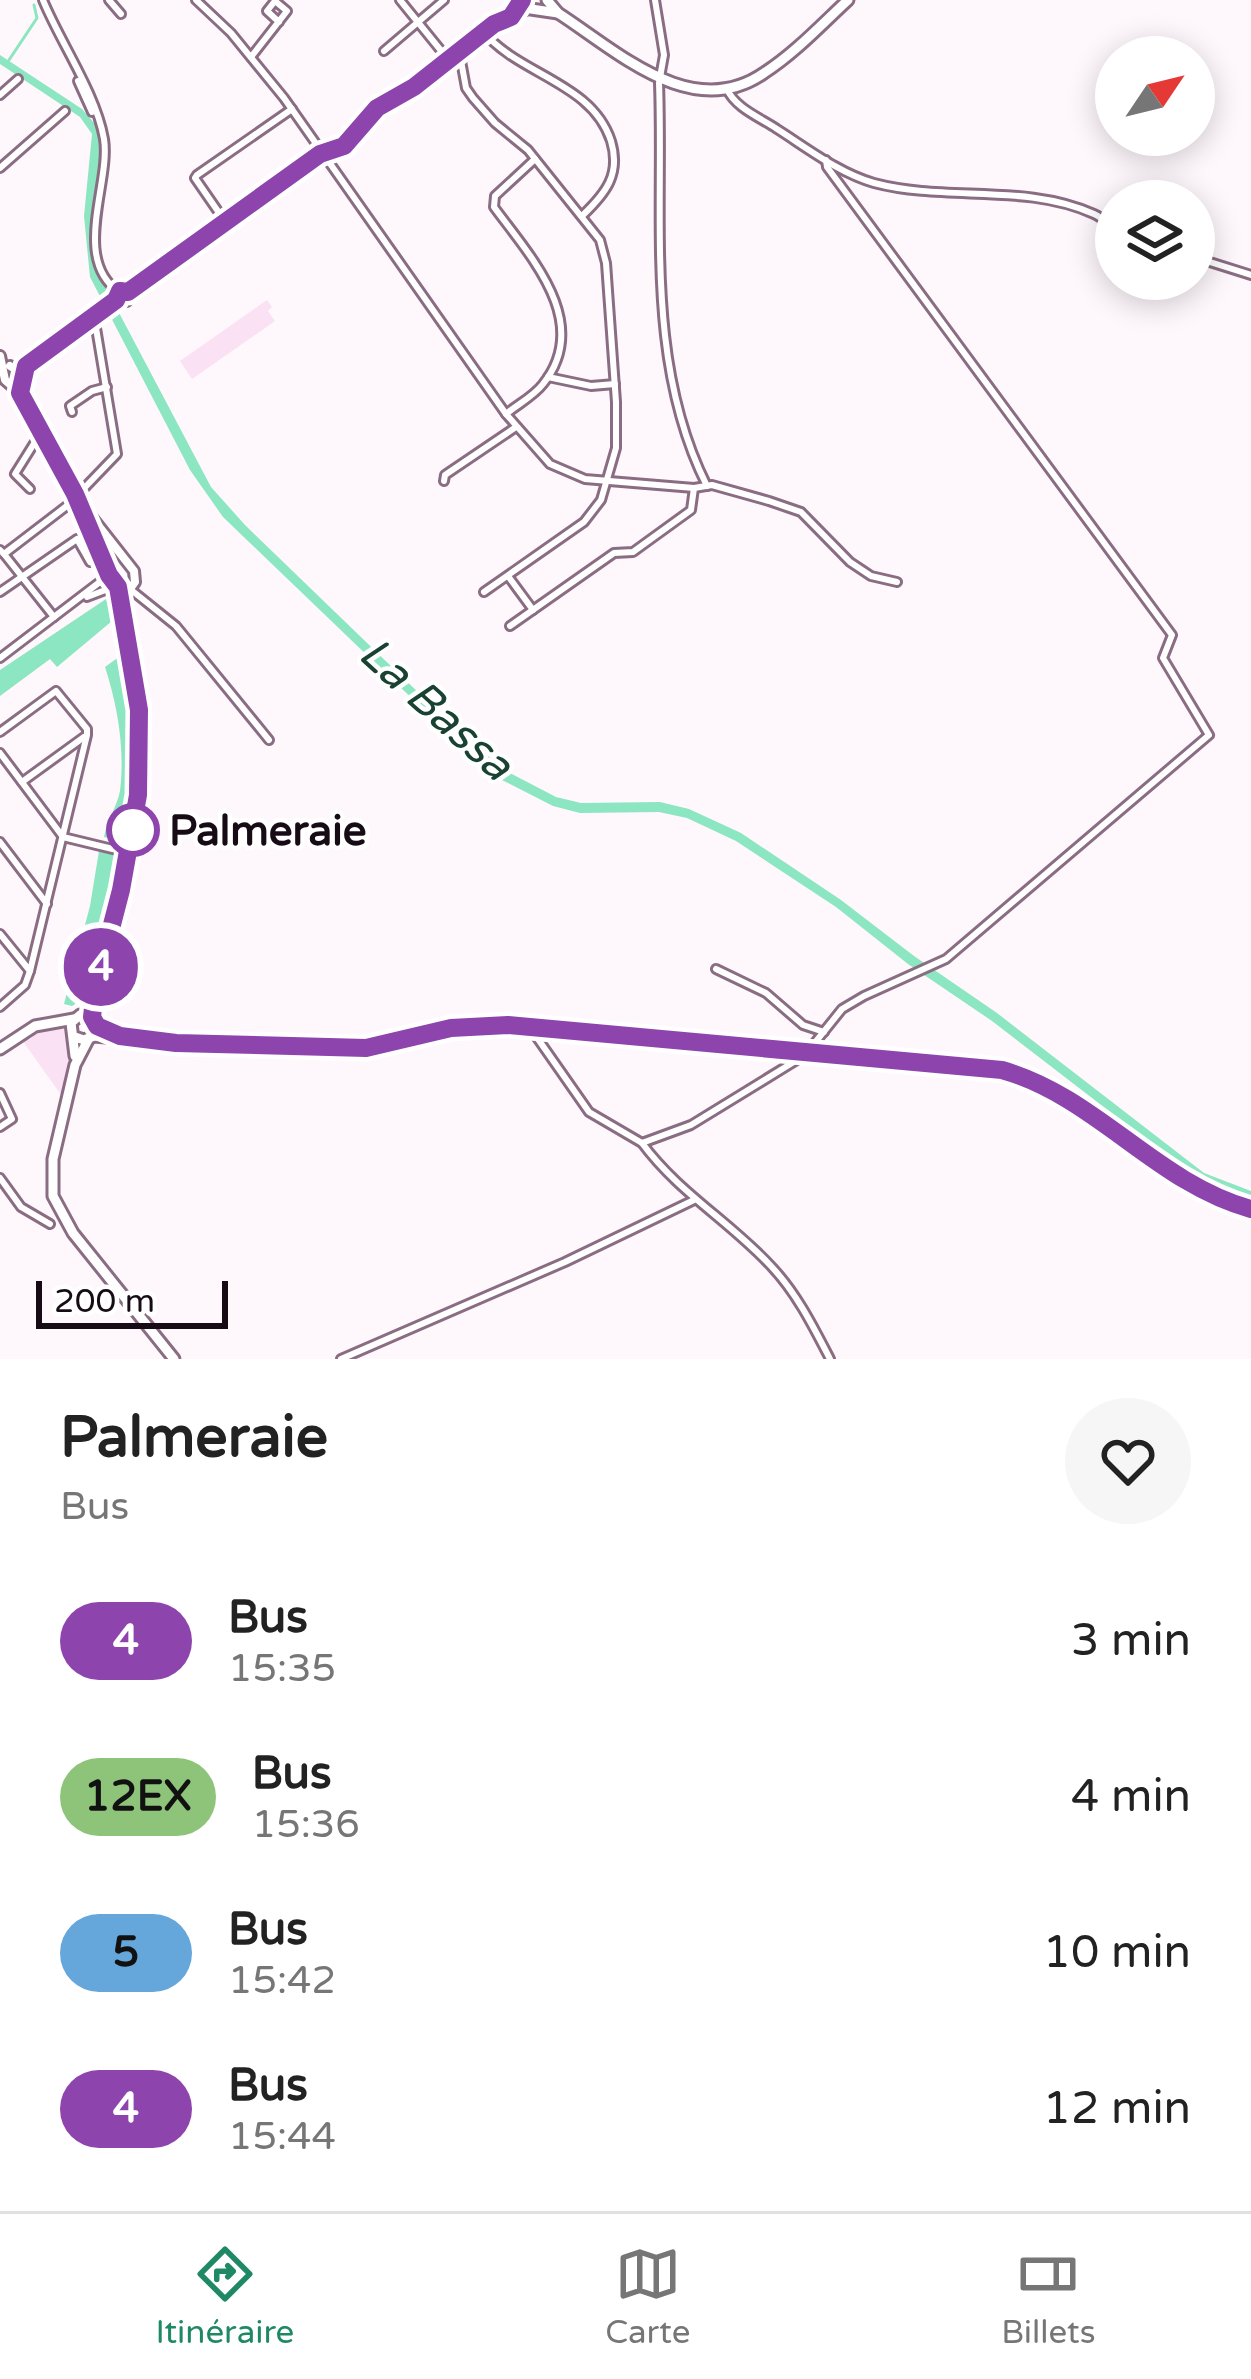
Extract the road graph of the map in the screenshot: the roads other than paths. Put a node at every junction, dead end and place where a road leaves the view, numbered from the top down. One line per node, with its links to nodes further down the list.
1 (43, 0): 32 (street)
2 (109, 0): 9 (street)
3 (196, 0): 15 (street)
4 (400, 0): 11 (street)
5 (443, 0): 11 (street)
6 (655, 0): 17 (street)
7 (848, 0): 19 (main road)
8 (535, 3): 12 (street); 17 (main road)
9 (121, 14)
10 (279, 22): 15 (street)
11 (417, 22): 14 (street); 16 (street)
12 (483, 31): 13 (street); 27 (street)
13 (459, 50): 16 (street); 24 (street)
14 (384, 52)
15 (251, 58): 21 (street)
16 (447, 59): 23 (street)
17 (661, 78): 19 (main road); 45 (street)
18 (18, 79): 20 (street)
19 (728, 89): 25 (street)
20 (0, 95)
21 (292, 109): 23 (street); 29 (street)
22 (64, 111): 26 (street)
23 (320, 154): 29 (street); 40 (street)
24 (535, 159): 27 (street); 35 (street)
25 (826, 160): 28 (street); 83 (street)
26 (0, 168)
27 (583, 215): 37 (street)
28 (1095, 215)
29 (225, 222): 32 (street)
30 (1215, 264): 31 (street)
31 (1251, 275)
32 (120, 296): 33 (street)
33 (94, 316): 36 (street); 38 (street)
34 (0, 357): 36 (street)
35 (548, 377): 37 (street); 40 (street)
36 (12, 378): 42 (street)
37 (615, 384): 44 (street)
38 (107, 388): 39 (street); 48 (street)
39 (72, 412)
40 (506, 414): 41 (street)
41 (515, 427): 43 (street); 44 (street)
42 (40, 434): 46 (street); 48 (street)
43 (444, 481)
44 (607, 482): 47 (street); 56 (street)
45 (707, 486): 47 (street); 58 (street)
46 (30, 488)
47 (694, 488): 64 (street)
48 (75, 494): 49 (street); 50 (street); 51 (street)
49 (103, 526): 50 (street); 52 (street)
50 (92, 533): 54 (street)
51 (2, 552): 55 (street)
52 (125, 560): 54 (street); 57 (street)
53 (90, 562): 55 (street)
54 (108, 570): 59 (street); 62 (street)
55 (21, 576): 60 (street); 65 (street)
56 (508, 576): 61 (street); 64 (street)
57 (137, 578): 59 (street); 63 (street)
58 (897, 582)
59 (122, 588): 62 (street); 63 (street); 75 (street)
60 (0, 592)
61 (484, 592)
62 (84, 598): 65 (street)
63 (147, 602): 70 (street)
64 (533, 610): 66 (street)
65 (56, 618): 67 (street)
66 (510, 626)
67 (0, 658)
68 (0, 732): 69 (street)
69 (87, 735): 72 (street); 73 (street)
70 (268, 740)
71 (0, 753): 72 (street)
72 (21, 782): 73 (street)
73 (63, 837): 75 (street); 76 (street)
74 (0, 842): 76 (street)
75 (128, 853): 81 (street)
76 (47, 904): 79 (street)
77 (0, 934): 79 (street)
78 (716, 969): 83 (street)
79 (30, 971): 80 (street)
80 (0, 1007)
81 (84, 1027): 82 (main road); 84 (main road); 93 (main road)
82 (531, 1028): 85 (main road); 88 (street)
83 (824, 1032): 85 (street)
84 (0, 1049)
85 (806, 1055): 88 (street); 91 (main road)
86 (0, 1093): 87 (street)
87 (0, 1127)
88 (642, 1144): 90 (street)
89 (0, 1178): 92 (street)
90 (694, 1200): 94 (street); 95 (street)
91 (1251, 1209)
92 (50, 1224)
93 (174, 1359)
94 (341, 1359)
95 (830, 1359)

